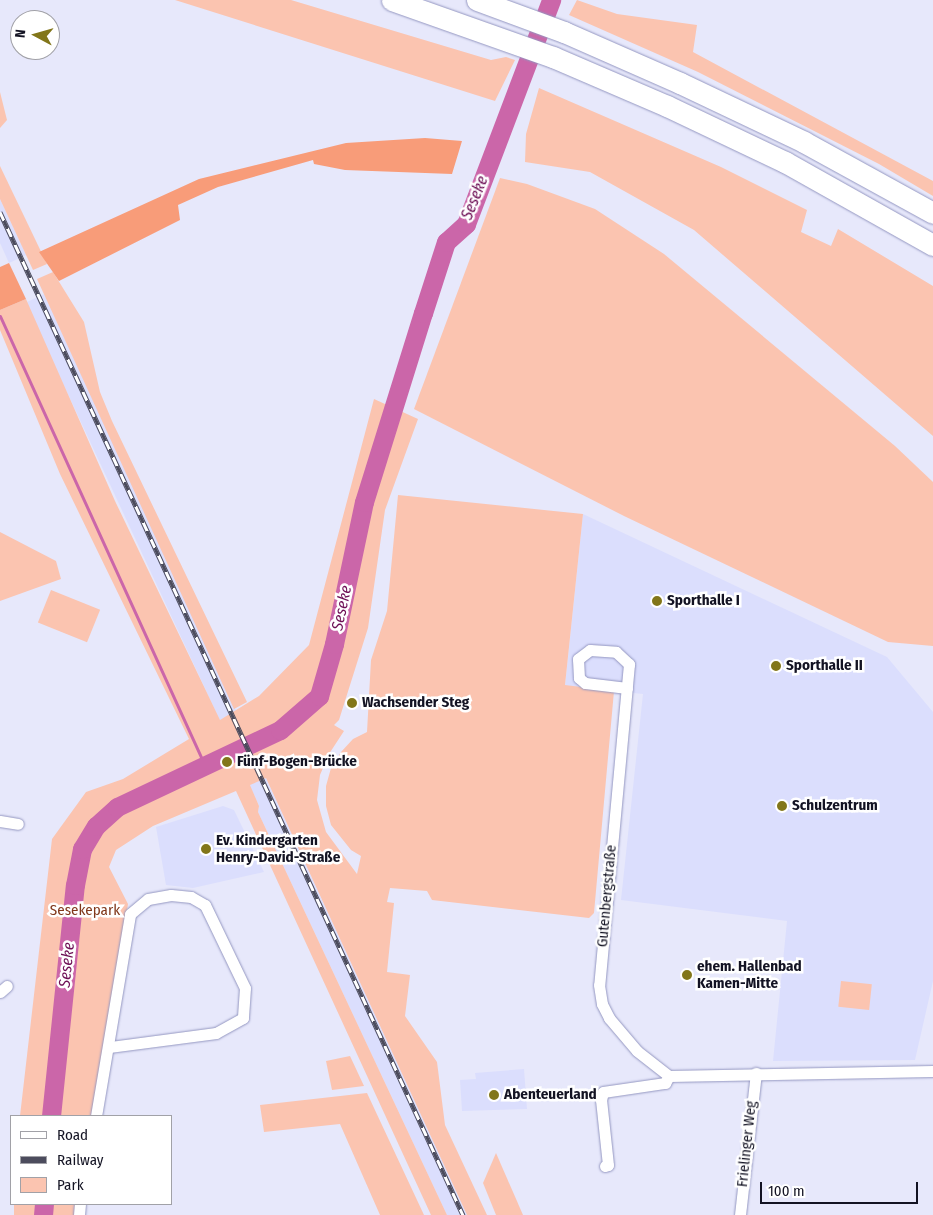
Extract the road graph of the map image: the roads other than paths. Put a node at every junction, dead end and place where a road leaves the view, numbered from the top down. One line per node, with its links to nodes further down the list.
1 (392, 0): 4 (highway)
2 (477, 0): 3 (highway)
3 (933, 213)
4 (933, 245)
5 (626, 688): 5 (street, Gutenbergstraße); 11 (street, Gutenbergstraße)
6 (0, 821): 7 (street)
7 (18, 824)
8 (109, 1047): 8 (street); 12 (street)
9 (933, 1071): 10 (street)
10 (756, 1073): 11 (street); 14 (street, Frielinger Weg)
11 (669, 1076): 13 (street)
12 (96, 1115)
13 (605, 1166)
14 (740, 1215)

